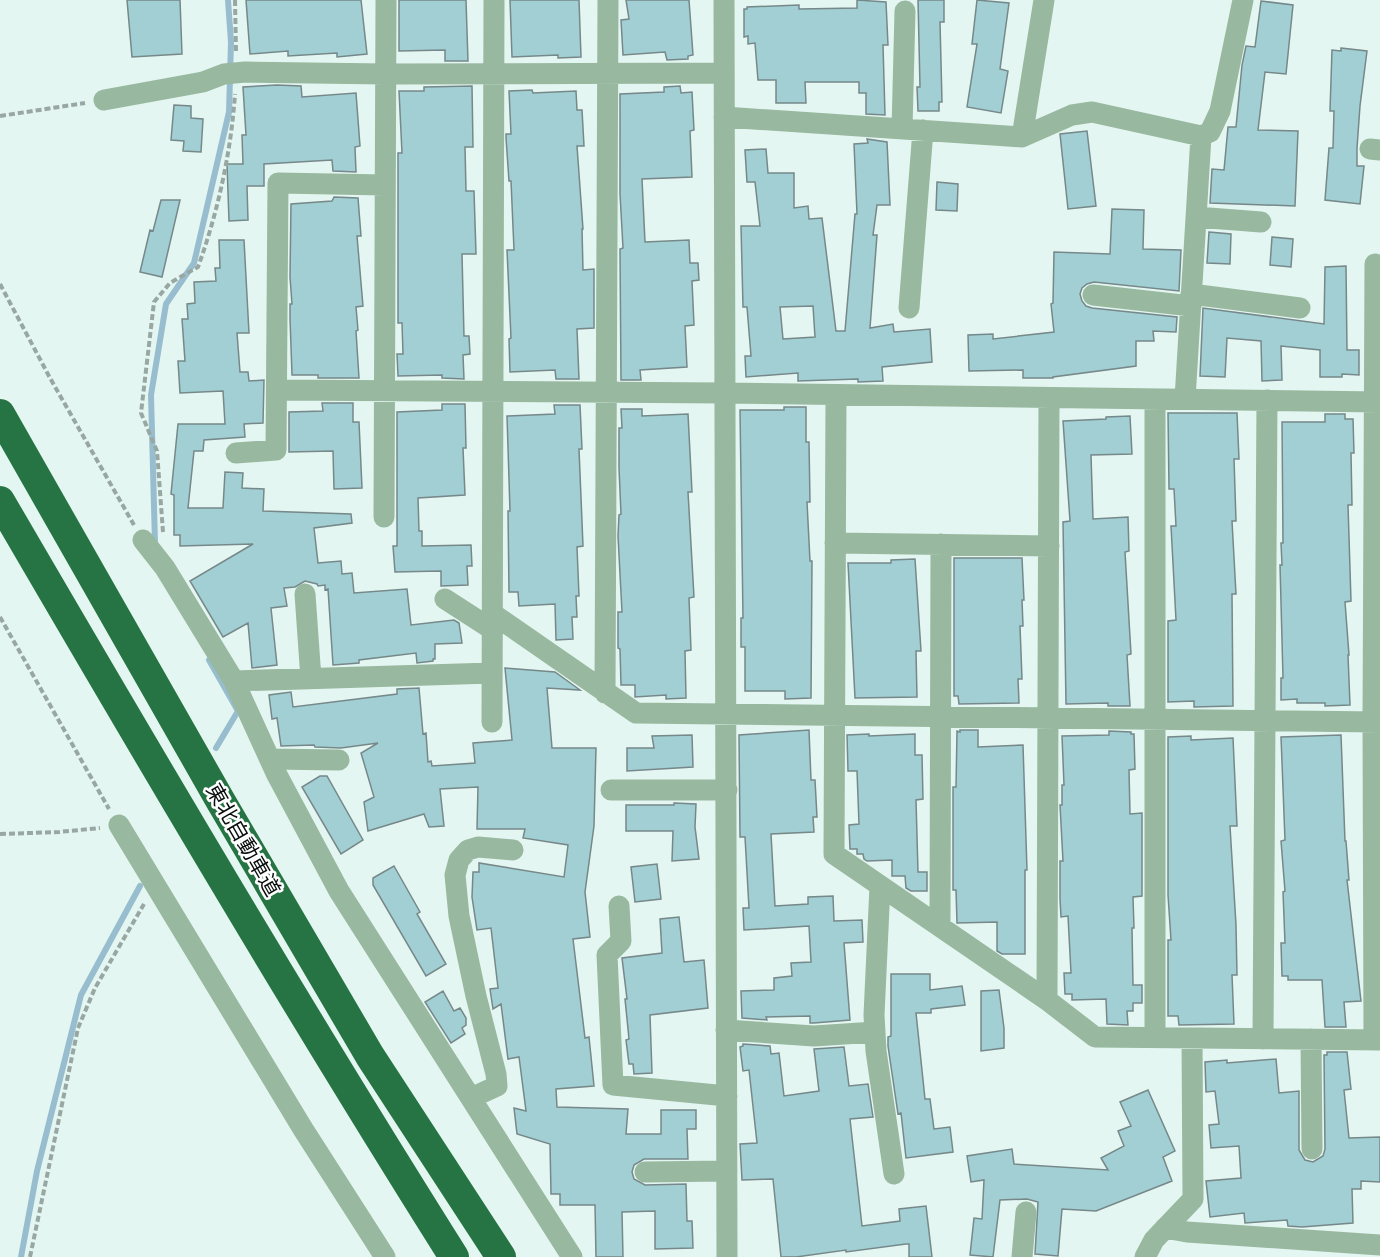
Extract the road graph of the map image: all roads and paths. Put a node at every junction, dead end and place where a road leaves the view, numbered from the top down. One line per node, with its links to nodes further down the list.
1 (236, 0): 11 (path)
2 (386, 0): 12 (street)
3 (494, 0): 13 (street)
4 (608, 0): 9 (street)
5 (724, 0): 10 (street)
6 (1044, 0): 20 (street)
7 (1243, 0): 19 (street)
8 (905, 11): 17 (street)
9 (608, 73): 10 (street); 13 (street); 33 (street)
10 (723, 73): 16 (street)
11 (229, 74): 12 (street); 14 (street); 49 (path)
12 (386, 74): 13 (street); 21 (street)
13 (493, 74): 32 (street)
14 (104, 100): 15 (path)
15 (0, 116)
16 (724, 117): 17 (street); 34 (street)
17 (902, 129): 18 (street)
18 (923, 130): 20 (street); 28 (street)
19 (1201, 136): 20 (street); 22 (street)
20 (1022, 137)
21 (385, 184): 30 (street); 31 (street)
22 (1196, 217): 23 (street); 27 (street)
23 (1261, 222)
24 (1375, 264): 40 (street)
25 (0, 284): 45 (path)
26 (1093, 295): 27 (street)
27 (1191, 300): 29 (street); 38 (street)
28 (909, 308)
29 (1300, 308)
30 (276, 390): 31 (street); 42 (street)
31 (384, 392): 32 (street); 44 (street)
32 (493, 392): 33 (street); 53 (street)
33 (607, 392): 34 (street); 57 (street)
34 (724, 393): 35 (street); 58 (street)
35 (836, 395): 36 (street); 46 (street)
36 (1049, 398): 37 (street); 48 (street)
37 (1155, 399): 38 (street); 62 (street)
38 (1185, 399): 39 (street)
39 (1267, 400): 40 (street); 63 (street)
40 (1377, 402): 64 (street)
41 (0, 414): 98 (highway, 東北自動車道)
42 (236, 453)
43 (0, 501): 97 (highway, 東北自動車道)
44 (384, 517)
45 (143, 540): 49 (street)
46 (836, 543): 47 (street); 59 (street)
47 (941, 544): 48 (street); 60 (street)
48 (1049, 546): 61 (street)
49 (163, 565): 56 (street)
50 (305, 594): 55 (street)
51 (445, 599): 53 (street)
52 (0, 617): 70 (path)
53 (493, 622): 54 (street); 57 (street)
54 (492, 673): 55 (street); 65 (street)
55 (311, 679): 56 (street)
56 (234, 681): 66 (street)
57 (605, 693): 58 (street)
58 (726, 714): 59 (street); 69 (street)
59 (835, 716): 60 (street); 74 (street)
60 (940, 717): 61 (street); 76 (street)
61 (1048, 718): 62 (street); 77 (street)
62 (1156, 720): 63 (street); 80 (street)
63 (1266, 721): 64 (street); 82 (street)
64 (1376, 722): 84 (street)
65 (492, 723)
66 (270, 759): 67 (street); 86 (street)
67 (339, 760)
68 (611, 790): 69 (street)
69 (727, 790): 78 (street)
70 (119, 825): 71 (path); 73 (street)
71 (0, 834)
72 (513, 850): 86 (street)
73 (154, 883): 95 (path); 96 (street)
74 (880, 886): 76 (street); 79 (street)
75 (619, 906): 85 (street)
76 (940, 926): 77 (street)
77 (1047, 1000): 80 (street)
78 (726, 1030): 79 (street); 85 (street)
79 (875, 1032): 90 (street)
80 (1155, 1037): 81 (street)
81 (1192, 1038): 82 (street); 92 (street)
82 (1263, 1039): 83 (street)
83 (1311, 1039): 84 (street); 87 (street)
84 (1377, 1040)
85 (727, 1096): 88 (street)
86 (471, 1098): 99 (street)
87 (1312, 1149)
88 (726, 1171): 89 (street); 100 (street)
89 (645, 1172)
90 (894, 1174)
91 (1026, 1212): 101 (street)
92 (1165, 1228): 93 (street); 102 (street)
93 (1255, 1247): 94 (street)
94 (1374, 1249)
95 (30, 1257)
96 (385, 1257)
97 (454, 1257)
98 (501, 1257)
99 (572, 1257)
100 (727, 1257)
101 (1022, 1257)
102 (1145, 1257)

